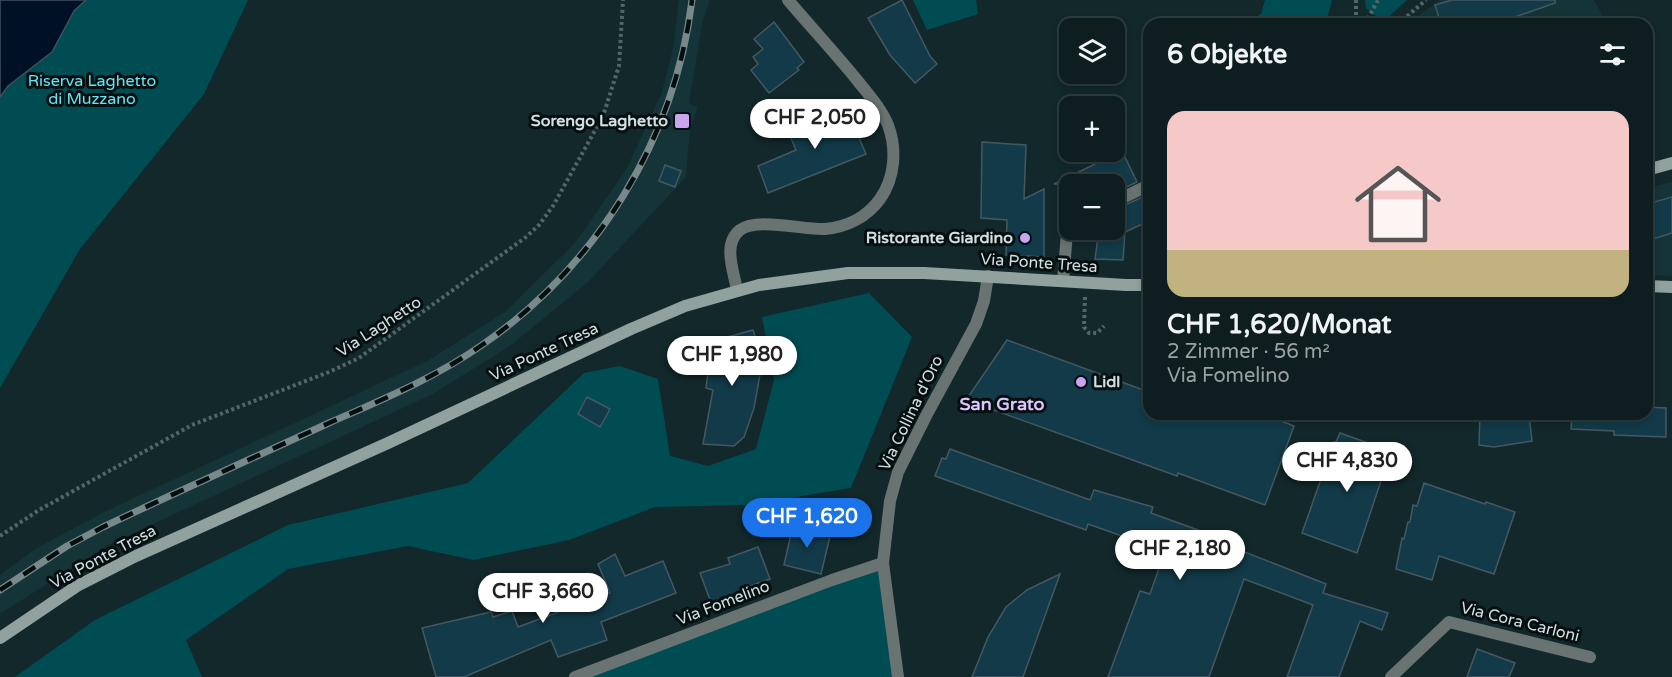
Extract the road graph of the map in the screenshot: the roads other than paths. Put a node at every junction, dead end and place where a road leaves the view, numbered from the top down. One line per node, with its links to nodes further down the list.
1 (788, 0): 12 (street)
2 (1672, 163): 3 (main road)
3 (1653, 168)
4 (1143, 188): 5 (street)
5 (1125, 197)
6 (1067, 240): 8 (street)
7 (988, 276): 8 (main road, Via Ponte Tresa); 12 (main road, Via Ponte Tresa); 13 (street, Via Collina d'Oro)
8 (1063, 281): 9 (main road, Via Ponte Tresa)
9 (1143, 285)
10 (1653, 286): 11 (main road)
11 (1672, 287)
12 (737, 290): 14 (main road, Via Ponte Tresa)
13 (883, 563): 16 (street, Via Fomelino); 17 (street, Via Collina d'Oro)
14 (0, 638)
15 (1590, 657): 18 (street, Via Cora Carloni)
16 (575, 677)
17 (898, 677)
18 (1391, 677)

